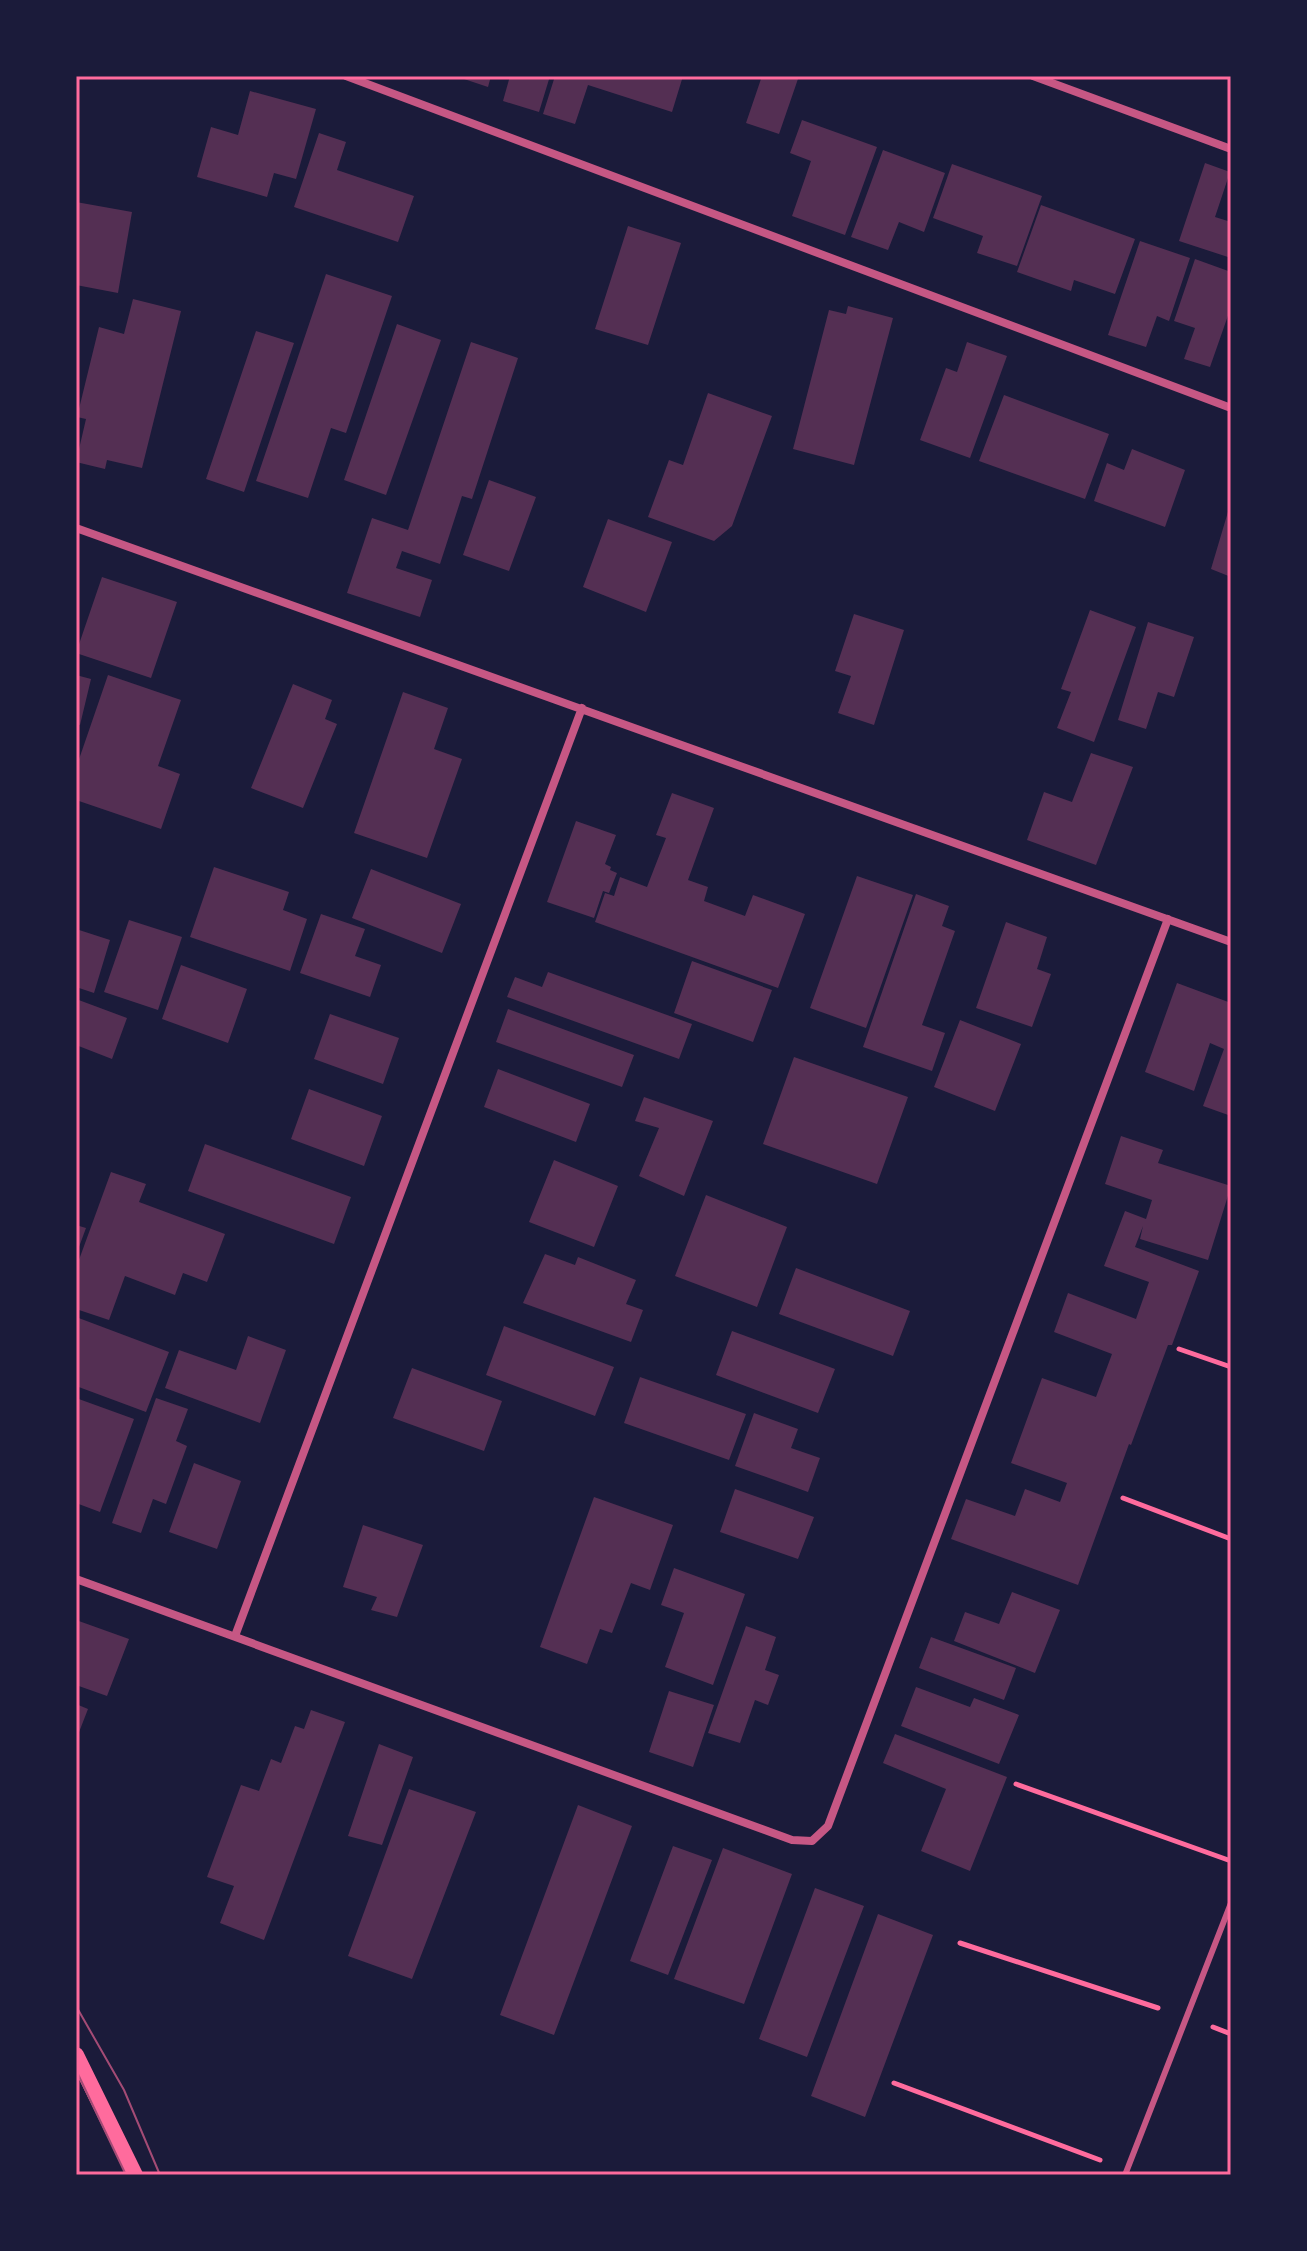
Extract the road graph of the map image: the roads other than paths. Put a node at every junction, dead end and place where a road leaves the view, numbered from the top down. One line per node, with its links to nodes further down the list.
1 (346, 76): 4 (street)
2 (1033, 76): 3 (street)
3 (1231, 149)
4 (1231, 408)
5 (76, 528): 6 (street)
6 (582, 708): 7 (street); 10 (street)
7 (1168, 919): 8 (street); 10 (street)
8 (1231, 942)
9 (76, 1579): 10 (street)
10 (235, 1636)
11 (1231, 1903): 13 (lane)
12 (76, 2055): 14 (main road)
13 (1126, 2172)
14 (135, 2175)

